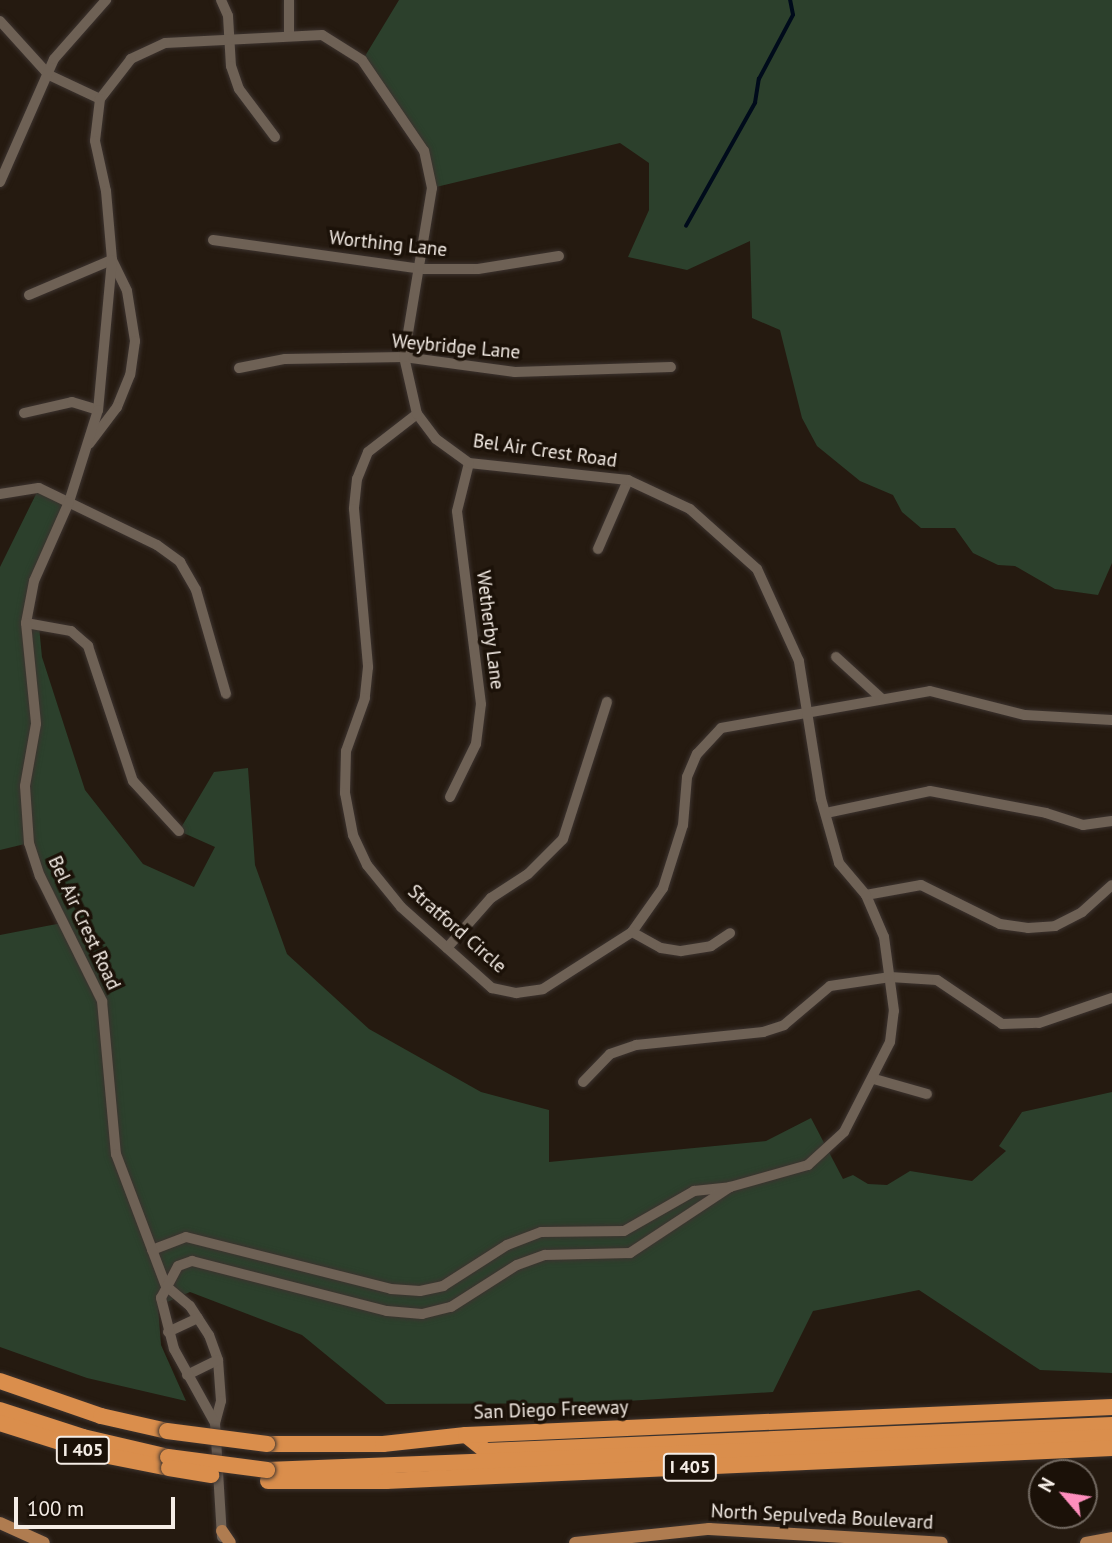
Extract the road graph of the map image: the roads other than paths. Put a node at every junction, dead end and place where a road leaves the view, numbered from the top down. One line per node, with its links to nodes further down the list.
1 (106, 0): 7 (street)
2 (221, 0): 6 (street)
3 (289, 0): 5 (street)
4 (0, 21): 7 (street)
5 (289, 35): 6 (street, Bel Air Crest Road); 14 (street, Bel Air Crest Road)
6 (230, 37): 8 (street, Bel Air Crest Road); 9 (street)
7 (49, 75): 8 (street); 10 (street)
8 (100, 99): 13 (street, Bel Air Crest Road)
9 (275, 137)
10 (0, 182)
11 (213, 240): 14 (street, Worthing Lane)
12 (559, 256): 14 (street, Worthing Lane)
13 (112, 260): 15 (street); 19 (street, Bel Air Crest Road); 22 (street, Bel Air Crest Road)
14 (421, 269): 16 (street, Bel Air Crest Road)
15 (29, 295)
16 (404, 357): 17 (street, Weybridge Lane); 18 (street, Weybridge Lane); 21 (street, Bel Air Crest Road)
17 (671, 367)
18 (239, 368)
19 (98, 410): 20 (street); 22 (street, Bel Air Crest Road)
20 (24, 413)
21 (417, 414): 23 (street, Bel Air Crest Road); 43 (street, Stratford Circle)
22 (86, 448): 26 (street, Bel Air Crest Road)
23 (469, 463): 24 (street, Bel Air Crest Road); 35 (street, Wetherby Lane)
24 (628, 480): 27 (street); 33 (street, Bel Air Crest Road)
25 (0, 494): 26 (street)
26 (69, 502): 28 (street, Bel Air Crest Road); 30 (street)
27 (598, 549)
28 (26, 623): 38 (street); 50 (street, Bel Air Crest Road)
29 (836, 657): 31 (street)
30 (226, 694)
31 (881, 699): 33 (street, Stratford Circle); 34 (street, Stratford Circle)
32 (607, 702): 43 (street)
33 (807, 712): 36 (street, Bel Air Crest Road); 41 (street, Stratford Circle)
34 (1112, 720)
35 (450, 797)
36 (826, 813): 37 (street); 40 (street, Bel Air Crest Road)
37 (1112, 821)
38 (179, 831)
39 (1112, 885): 40 (street)
40 (866, 895): 44 (street, Bel Air Crest Road)
41 (632, 932): 42 (street); 43 (street, Stratford Circle)
42 (730, 933)
43 (447, 948)
44 (890, 977): 45 (street); 46 (street, Bel Air Crest Road); 47 (street)
45 (1112, 998)
46 (874, 1079): 48 (street); 49 (street, Bel Air Crest Road)
47 (583, 1082)
48 (927, 1094)
49 (730, 1187): 50 (street, Bel Air Crest Road); 51 (street, Bel Air Crest Road)
50 (152, 1250): 51 (street, Bel Air Crest Road)
51 (166, 1286): 52 (street, Bel Air Crest Road); 53 (street, Bel Air Crest Road)
52 (198, 1318): 53 (street); 54 (street, Bel Air Crest Road)
53 (168, 1332): 55 (street, Bel Air Crest Road)
54 (218, 1360): 55 (street); 60 (street, Bel Air Crest Road)
55 (187, 1375): 60 (street, Bel Air Crest Road)
56 (0, 1381): 62 (highway, San Diego Freeway / I 405, bridge)
57 (1112, 1407): 62 (highway, San Diego Freeway / I 405)
58 (0, 1410): 65 (highway)
59 (0, 1423): 65 (highway, I 405)
60 (215, 1423): 69 (street, Bel Air Crest Road)
61 (1112, 1425): 62 (highway)
62 (466, 1435)
63 (1112, 1437): 66 (highway)
64 (1112, 1448): 66 (highway, I 405)
65 (169, 1462): 66 (highway, I 405, bridge)
66 (268, 1475)
67 (0, 1523): 70 (main road)
68 (1112, 1538): 74 (main road)
69 (221, 1539): 71 (main road)
70 (44, 1543)
71 (230, 1543)
72 (575, 1543): 73 (main road, North Sepulveda Boulevard)
73 (942, 1543)
74 (1086, 1543)

